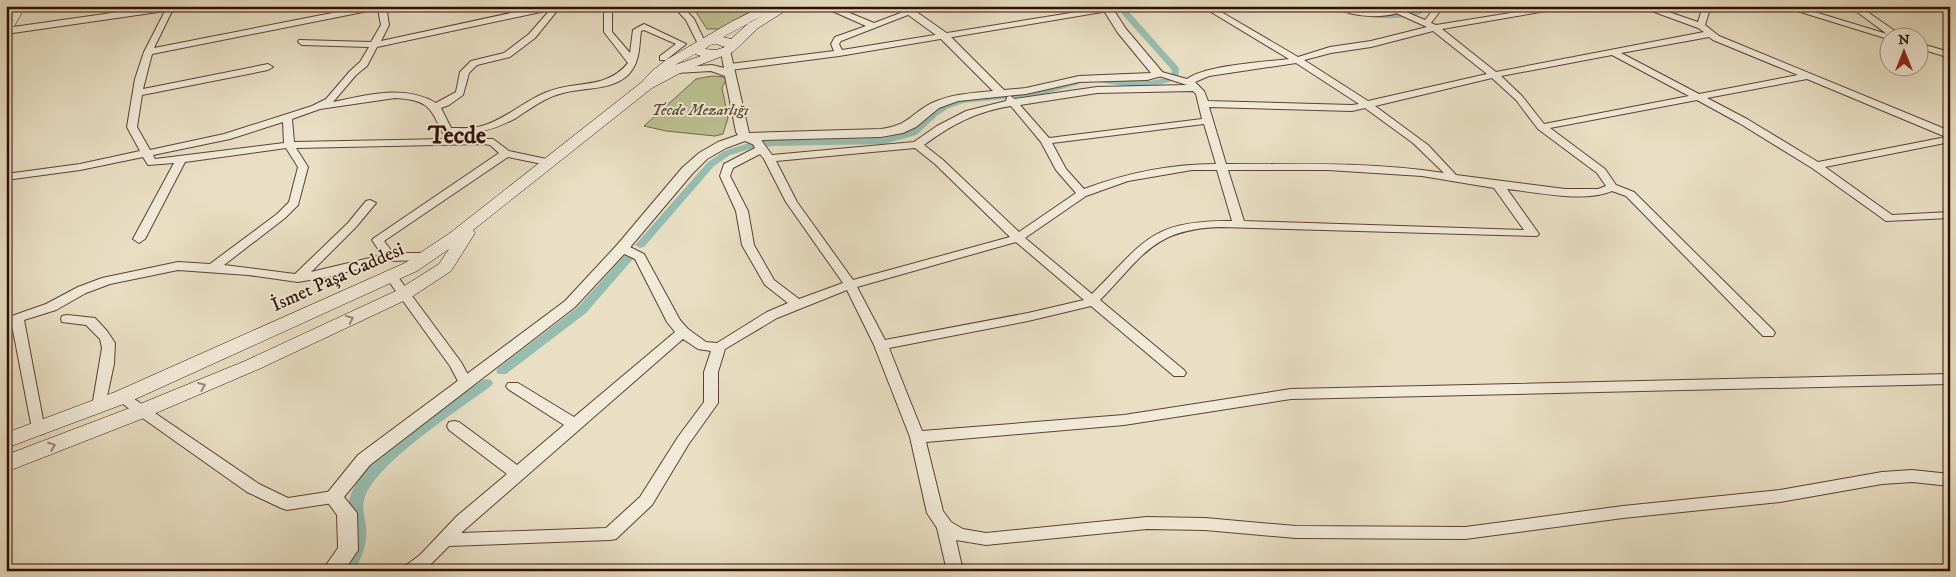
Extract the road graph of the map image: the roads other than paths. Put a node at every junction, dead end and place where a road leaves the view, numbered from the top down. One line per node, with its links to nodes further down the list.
1 (180, 6): 19 (street)
2 (382, 6): 34 (street); 37 (street)
3 (556, 6): 34 (street); 57 (street)
4 (608, 6): 43 (street)
5 (677, 6): 33 (street)
6 (773, 6): 33 (main road)
7 (787, 6): 36 (main road)
8 (825, 6): 24 (street)
9 (927, 6): 21 (street)
10 (1205, 6): 42 (street)
11 (1339, 6): 23 (street)
12 (1440, 6): 25 (street)
13 (1571, 6): 25 (street)
14 (1642, 6): 26 (street)
15 (1707, 6): 26 (street)
16 (1785, 6): 30 (street)
17 (1853, 6): 27 (street)
18 (20, 7): 22 (main road); 28 (main road)
19 (170, 7): 28 (street); 37 (street)
20 (1107, 8): 31 (street); 47 (street)
21 (905, 9): 24 (street); 31 (street)
22 (6, 10)
23 (1405, 12): 25 (street)
24 (872, 25): 38 (street)
25 (1431, 26): 42 (street); 48 (street)
26 (1701, 26): 29 (street)
27 (1885, 28)
28 (6, 31)
29 (1709, 34): 39 (street); 49 (street)
30 (1878, 34)
31 (944, 36): 38 (street); 53 (street)
32 (302, 42): 34 (street)
33 (703, 44): 36 (main road); 36 (main road); 50 (main road)
34 (376, 45): 58 (street)
35 (1928, 48): 40 (street)
36 (725, 50): 45 (main road); 46 (street)
37 (148, 52): 52 (street)
38 (839, 53): 46 (street)
39 (1614, 53): 48 (street); 54 (street)
40 (1950, 55)
41 (663, 58): 43 (street)
42 (1297, 60): 51 (street); 56 (street)
43 (633, 63): 62 (street)
44 (268, 67): 52 (street)
45 (676, 70): 46 (street); 50 (main road)
46 (730, 70): 69 (street)
47 (1158, 74): 51 (street); 53 (street)
48 (1494, 75): 56 (street); 61 (street)
49 (1809, 76): 54 (street); 63 (street)
50 (647, 85): 73 (main road, İsmet Paşa Caddesi)
51 (1192, 85): 53 (street); 55 (street)
52 (138, 93): 70 (street)
53 (1007, 96): 65 (street); 68 (street); 69 (street)
54 (1697, 97): 61 (street); 75 (street)
55 (1204, 104): 56 (street); 60 (street)
56 (1368, 104): 77 (street)
57 (435, 107): 58 (street); 62 (street)
58 (315, 108): 59 (street)
59 (287, 118): 67 (street); 70 (street)
60 (1208, 121): 65 (street); 74 (street)
61 (1542, 126): 79 (street)
62 (448, 131): 66 (street)
63 (1950, 135)
64 (1950, 139): 75 (street)
65 (1046, 141): 80 (street)
66 (451, 142): 67 (street); 71 (street)
67 (289, 145): 72 (street); 90 (street)
68 (917, 145): 69 (street); 85 (street)
69 (759, 146): 87 (street); 93 (street); 96 (street)
70 (148, 152): 72 (street); 76 (street)
71 (506, 153): 73 (street); 88 (street)
72 (181, 160): 86 (street)
73 (547, 162): 83 (main road, İsmet Paşa Caddesi)
74 (1220, 166): 77 (street); 80 (street); 84 (street)
75 (1816, 166): 82 (street)
76 (6, 177)
77 (1453, 178): 78 (street)
78 (1498, 185): 79 (street); 84 (street)
79 (1612, 187): 100 (street)
80 (1082, 194): 85 (street)
81 (370, 203): 92 (street)
82 (1950, 215)
83 (474, 221): 89 (main road, İsmet Paşa Caddesi); 94 (main road)
84 (1239, 224): 95 (street)
85 (1018, 238): 93 (street); 95 (street)
86 (139, 239)
87 (622, 248): 99 (street); 105 (street)
88 (389, 257): 89 (street); 92 (street)
89 (427, 257): 91 (main road, İsmet Paşa Caddesi)
90 (212, 268): 92 (street); 98 (street)
91 (391, 276): 94 (street); 107 (main road, İsmet Paşa Caddesi)
92 (298, 278)
93 (850, 285): 96 (street); 101 (street)
94 (404, 294): 105 (street); 109 (main road, one-way to 94)
95 (1093, 300): 101 (street); 103 (street)
96 (797, 304): 102 (street)
97 (67, 319): 108 (street)
98 (11, 320): 112 (street)
99 (683, 332): 102 (street); 110 (street)
100 (1768, 333)
101 (881, 345): 113 (street)
102 (719, 347): 120 (street)
103 (1179, 373)
104 (1950, 379): 113 (street)
105 (466, 384): 118 (street)
106 (513, 386): 110 (street)
107 (122, 397): 108 (main road, İsmet Paşa Caddesi); 109 (street)
108 (99, 407): 112 (main road, İsmet Paşa Caddesi)
109 (142, 411): 115 (main road, one-way to 109); 118 (street)
110 (575, 425): 116 (street)
111 (454, 426): 116 (street)
112 (38, 430): 114 (main road, İsmet Paşa Caddesi)
113 (916, 437): 119 (street)
114 (6, 441)
115 (6, 464)
116 (517, 473): 120 (street)
117 (1950, 480): 119 (street)
118 (333, 497): 121 (street)
119 (945, 526): 123 (street)
120 (445, 540): 122 (street)
121 (332, 571)
122 (412, 571)
123 (956, 571)

